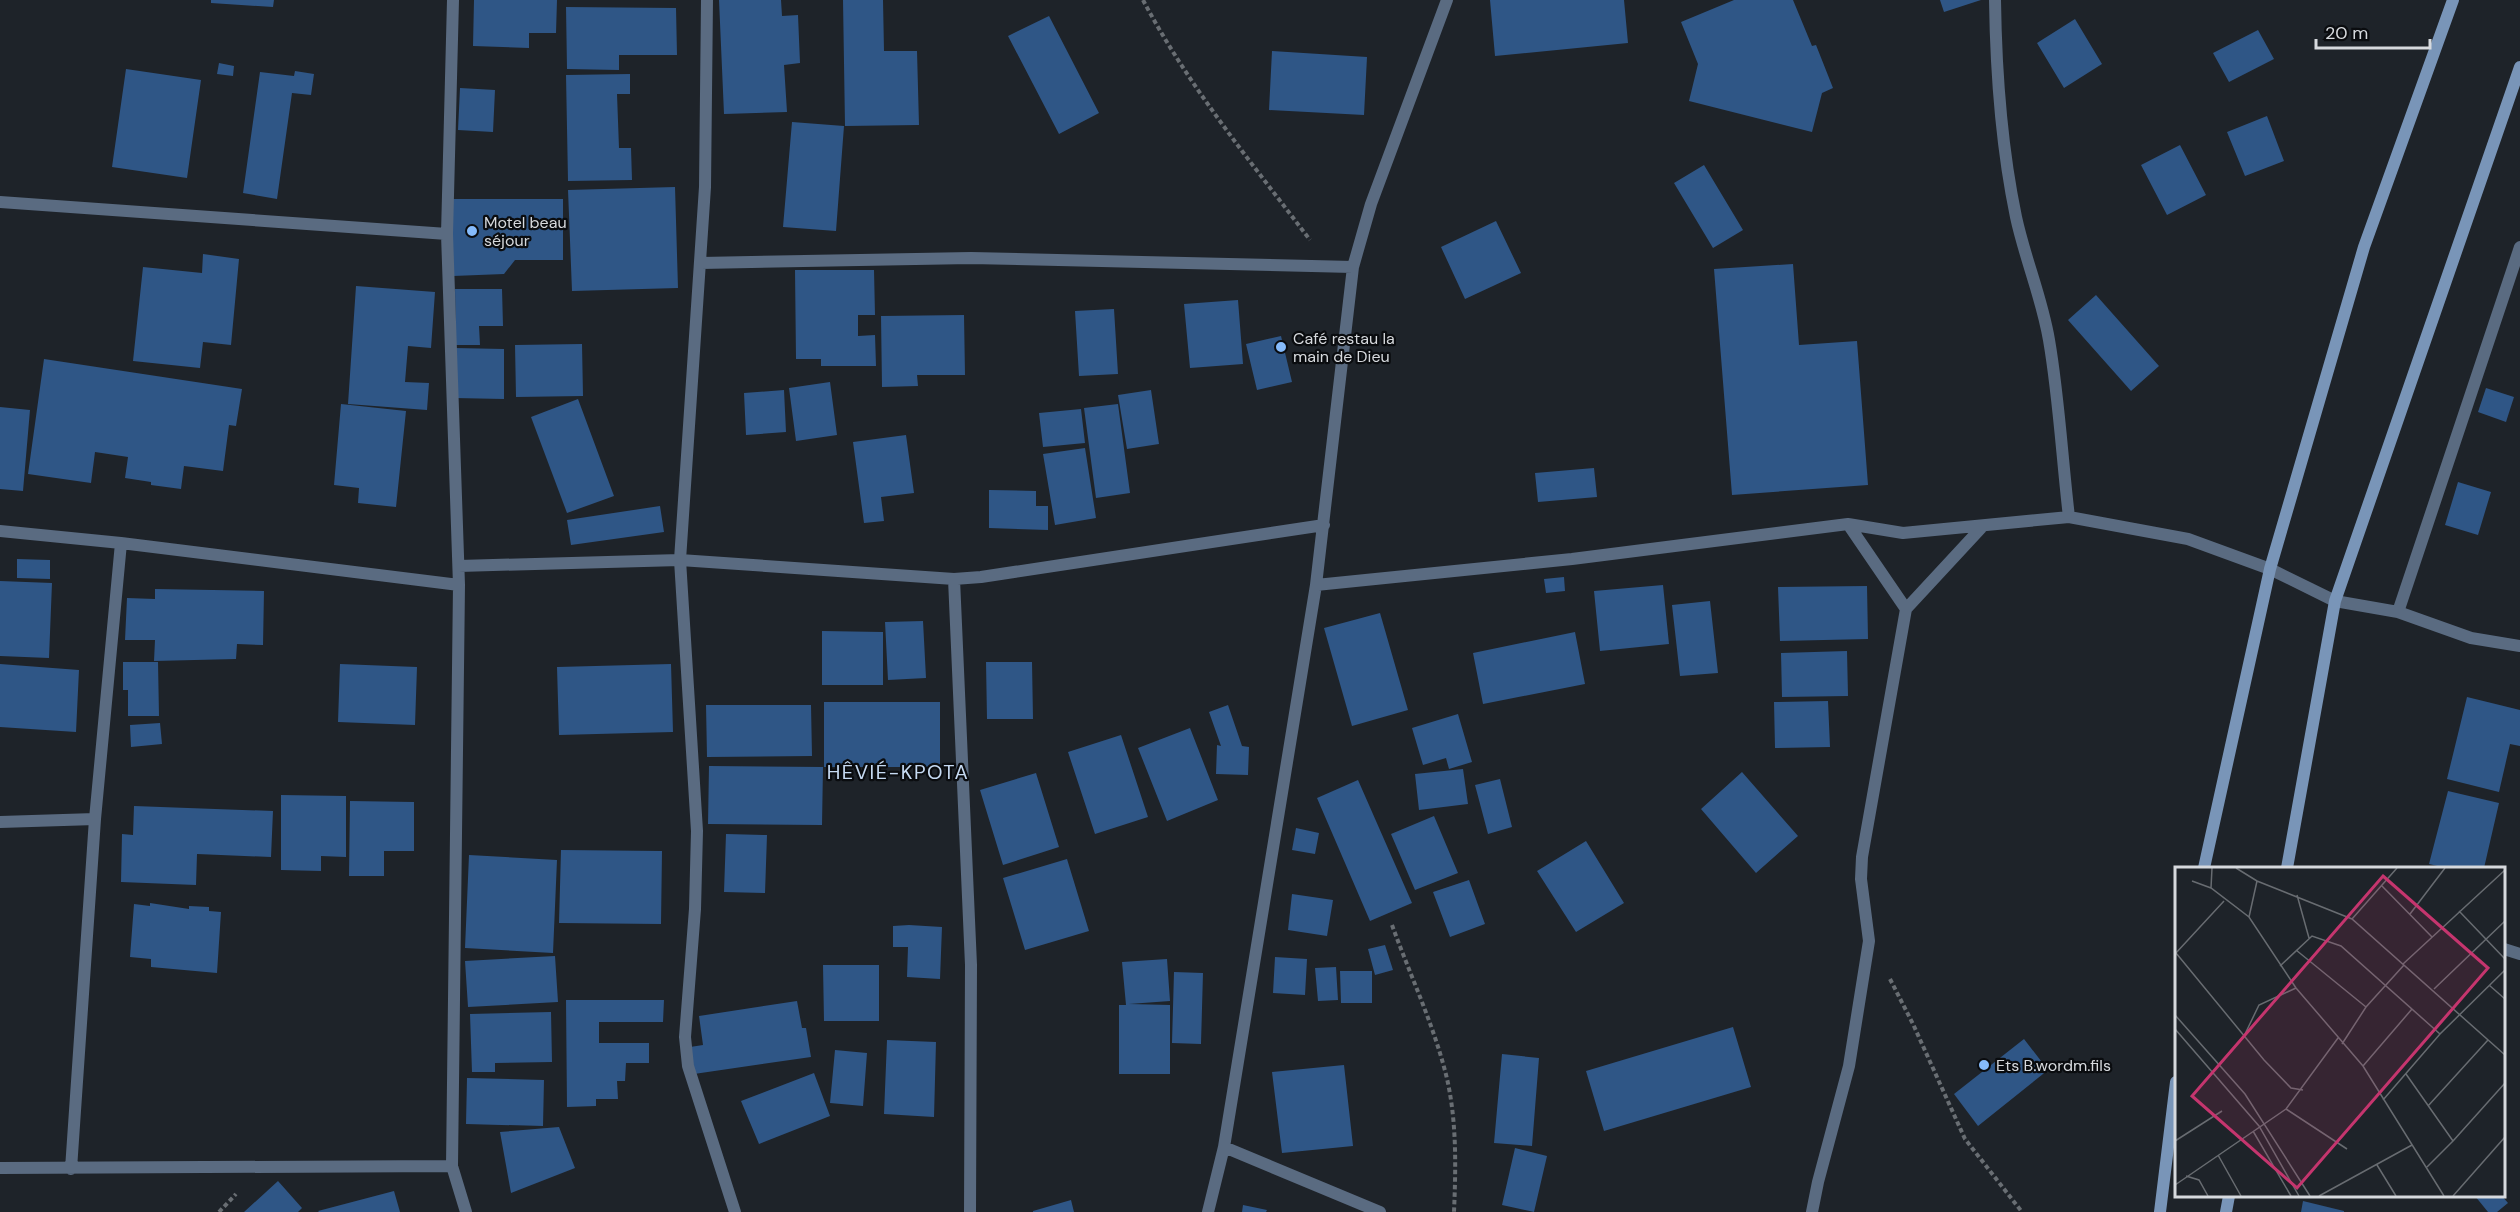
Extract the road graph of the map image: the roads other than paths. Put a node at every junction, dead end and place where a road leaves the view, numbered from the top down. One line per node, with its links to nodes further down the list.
1 (453, 0): 8 (street)
2 (707, 0): 10 (street)
3 (1447, 0): 11 (street)
4 (1995, 0): 12 (street)
5 (2453, 0): 20 (main road)
6 (2520, 67): 24 (main road)
7 (0, 202): 8 (street)
8 (447, 234): 19 (street)
9 (2520, 247): 26 (street)
10 (701, 263): 11 (street); 18 (street)
11 (1353, 267): 14 (street)
12 (2069, 517): 15 (street); 20 (street)
13 (1848, 524): 15 (street); 23 (street); 25 (street)
14 (1324, 525): 21 (street); 23 (street)
15 (1982, 527): 25 (street)
16 (0, 531): 17 (street)
17 (121, 543): 22 (street); 28 (street)
18 (680, 560): 19 (street); 21 (street); 41 (street)
19 (459, 566): 22 (street)
20 (2270, 570): 24 (street); 30 (main road)
21 (954, 579): 42 (street)
22 (459, 585): 36 (street)
23 (1316, 585): 35 (street)
24 (2335, 601): 26 (street); 31 (main road)
25 (1906, 609): 45 (street)
26 (2398, 612): 27 (street)
27 (2520, 646)
28 (95, 819): 29 (street); 38 (street)
29 (0, 822)
30 (2204, 867)
31 (2287, 867)
32 (2505, 949): 33 (street)
33 (2520, 954)
34 (2175, 1090): 46 (main road)
35 (1224, 1147): 43 (street); 44 (street)
36 (452, 1167): 38 (street); 40 (street)
37 (0, 1168): 38 (street)
38 (70, 1169)
39 (2229, 1197): 47 (main road)
40 (466, 1212)
41 (735, 1212)
42 (970, 1212)
43 (1208, 1212)
44 (1380, 1212)
45 (1812, 1212)
46 (2160, 1212)
47 (2226, 1212)

